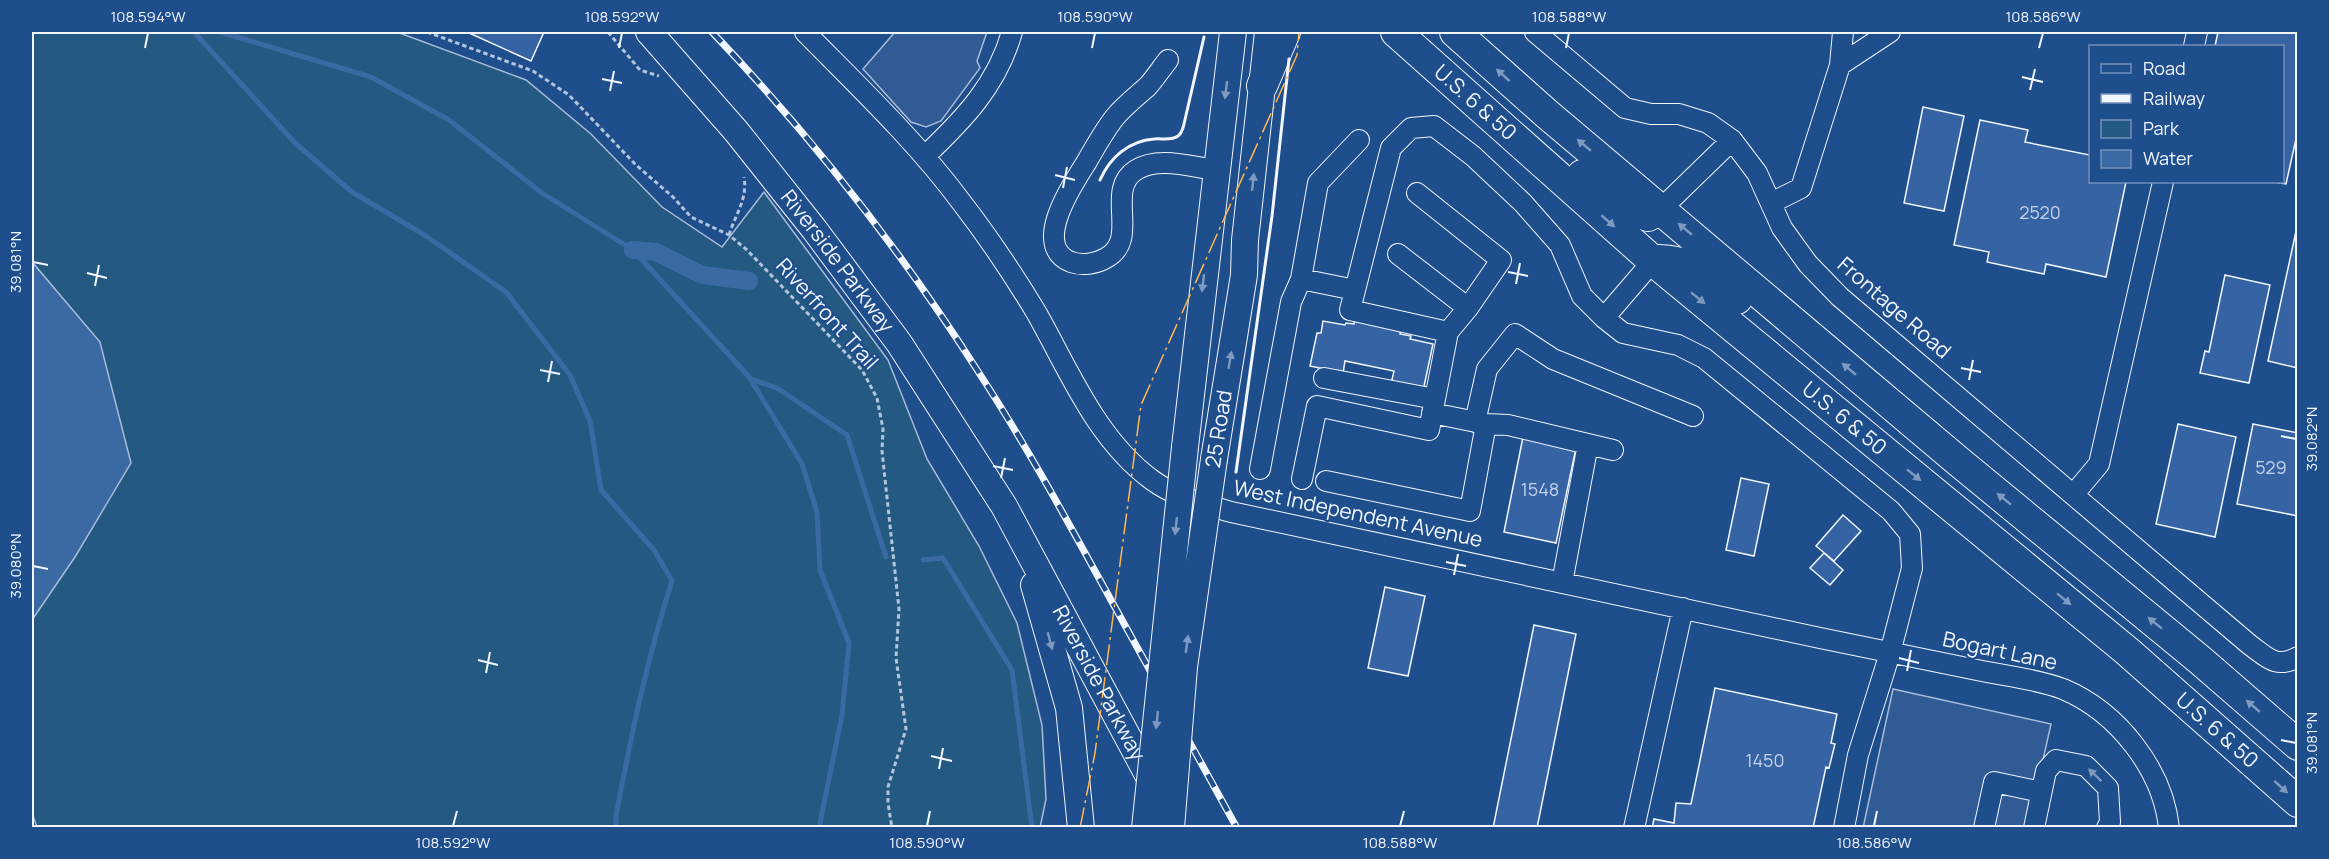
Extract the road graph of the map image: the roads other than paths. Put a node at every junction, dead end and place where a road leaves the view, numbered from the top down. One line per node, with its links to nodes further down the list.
1 (649, 32): 42 (main road, Riverside Parkway)
2 (805, 32): 18 (street, West Independent Avenue)
3 (1012, 32): 18 (street)
4 (1233, 32): 19 (main road, 25 Road, one-way to 19)
5 (1268, 32): 14 (main road, 25 Road)
6 (1285, 32): 14 (highway)
7 (1395, 32): 15 (highway, U.S. 6 & 50)
8 (1455, 32): 23 (highway, U.S. 6 & 50, one-way to 8)
9 (1535, 32): 17 (street, Frontage Road)
10 (1843, 32): 13 (street)
11 (1890, 32): 13 (street)
12 (1168, 60): 19 (street)
13 (1840, 65): 22 (street)
14 (1262, 86): 52 (main road, 25 Road, one-way to 14, bridge)
15 (1486, 113): 23 (highway); 25 (highway, U.S. 6 & 50, one-way to 25)
16 (1359, 140): 26 (street)
17 (1732, 140): 22 (street, Frontage Road); 23 (street)
18 (924, 156): 43 (street, West Independent Avenue)
19 (1216, 170): 51 (main road, 25 Road, one-way to 51, bridge)
20 (2163, 183): 41 (street)
21 (1418, 192): 28 (street)
22 (1772, 203): 41 (street, Frontage Road)
23 (1661, 209): 37 (highway, U.S. 6 & 50, one-way to 23)
24 (1398, 254): 28 (street)
25 (1653, 261): 29 (street); 37 (highway); 49 (highway, U.S. 6 & 50, one-way to 49)
26 (1301, 279): 27 (street); 38 (street)
27 (1355, 290): 29 (street); 30 (street)
28 (1468, 308): 30 (street)
29 (1604, 318): 45 (street)
30 (1448, 332): 32 (street)
31 (1324, 378): 32 (street)
32 (1433, 406): 34 (street); 39 (street)
33 (1693, 416): 34 (street)
34 (1480, 423): 35 (street); 40 (street)
35 (1588, 444): 36 (street); 43 (street)
36 (1613, 450)
37 (1958, 461): 47 (highway, U.S. 6 & 50, one-way to 37)
38 (1260, 469)
39 (1302, 479)
40 (1326, 481)
41 (2074, 494): 46 (street, Frontage Road)
42 (1004, 506): 50 (main road, Riverside Parkway, one-way to 50); 53 (main road, Riverside Parkway)
43 (1562, 583): 44 (street, West Independent Avenue)
44 (1683, 608): 45 (street, West Independent Avenue); 54 (street)
45 (1890, 653): 55 (street); 59 (street, Bogart Lane)
46 (2298, 657)
47 (2298, 745)
48 (2041, 792): 56 (street); 57 (street); 58 (street, one-way to 48)
49 (2298, 802)
50 (1081, 828)
51 (1146, 828)
52 (1171, 828)
53 (1177, 828)
54 (1634, 828)
55 (1844, 828)
56 (1984, 828)
57 (2034, 828)
58 (2107, 828)
59 (2169, 828)

